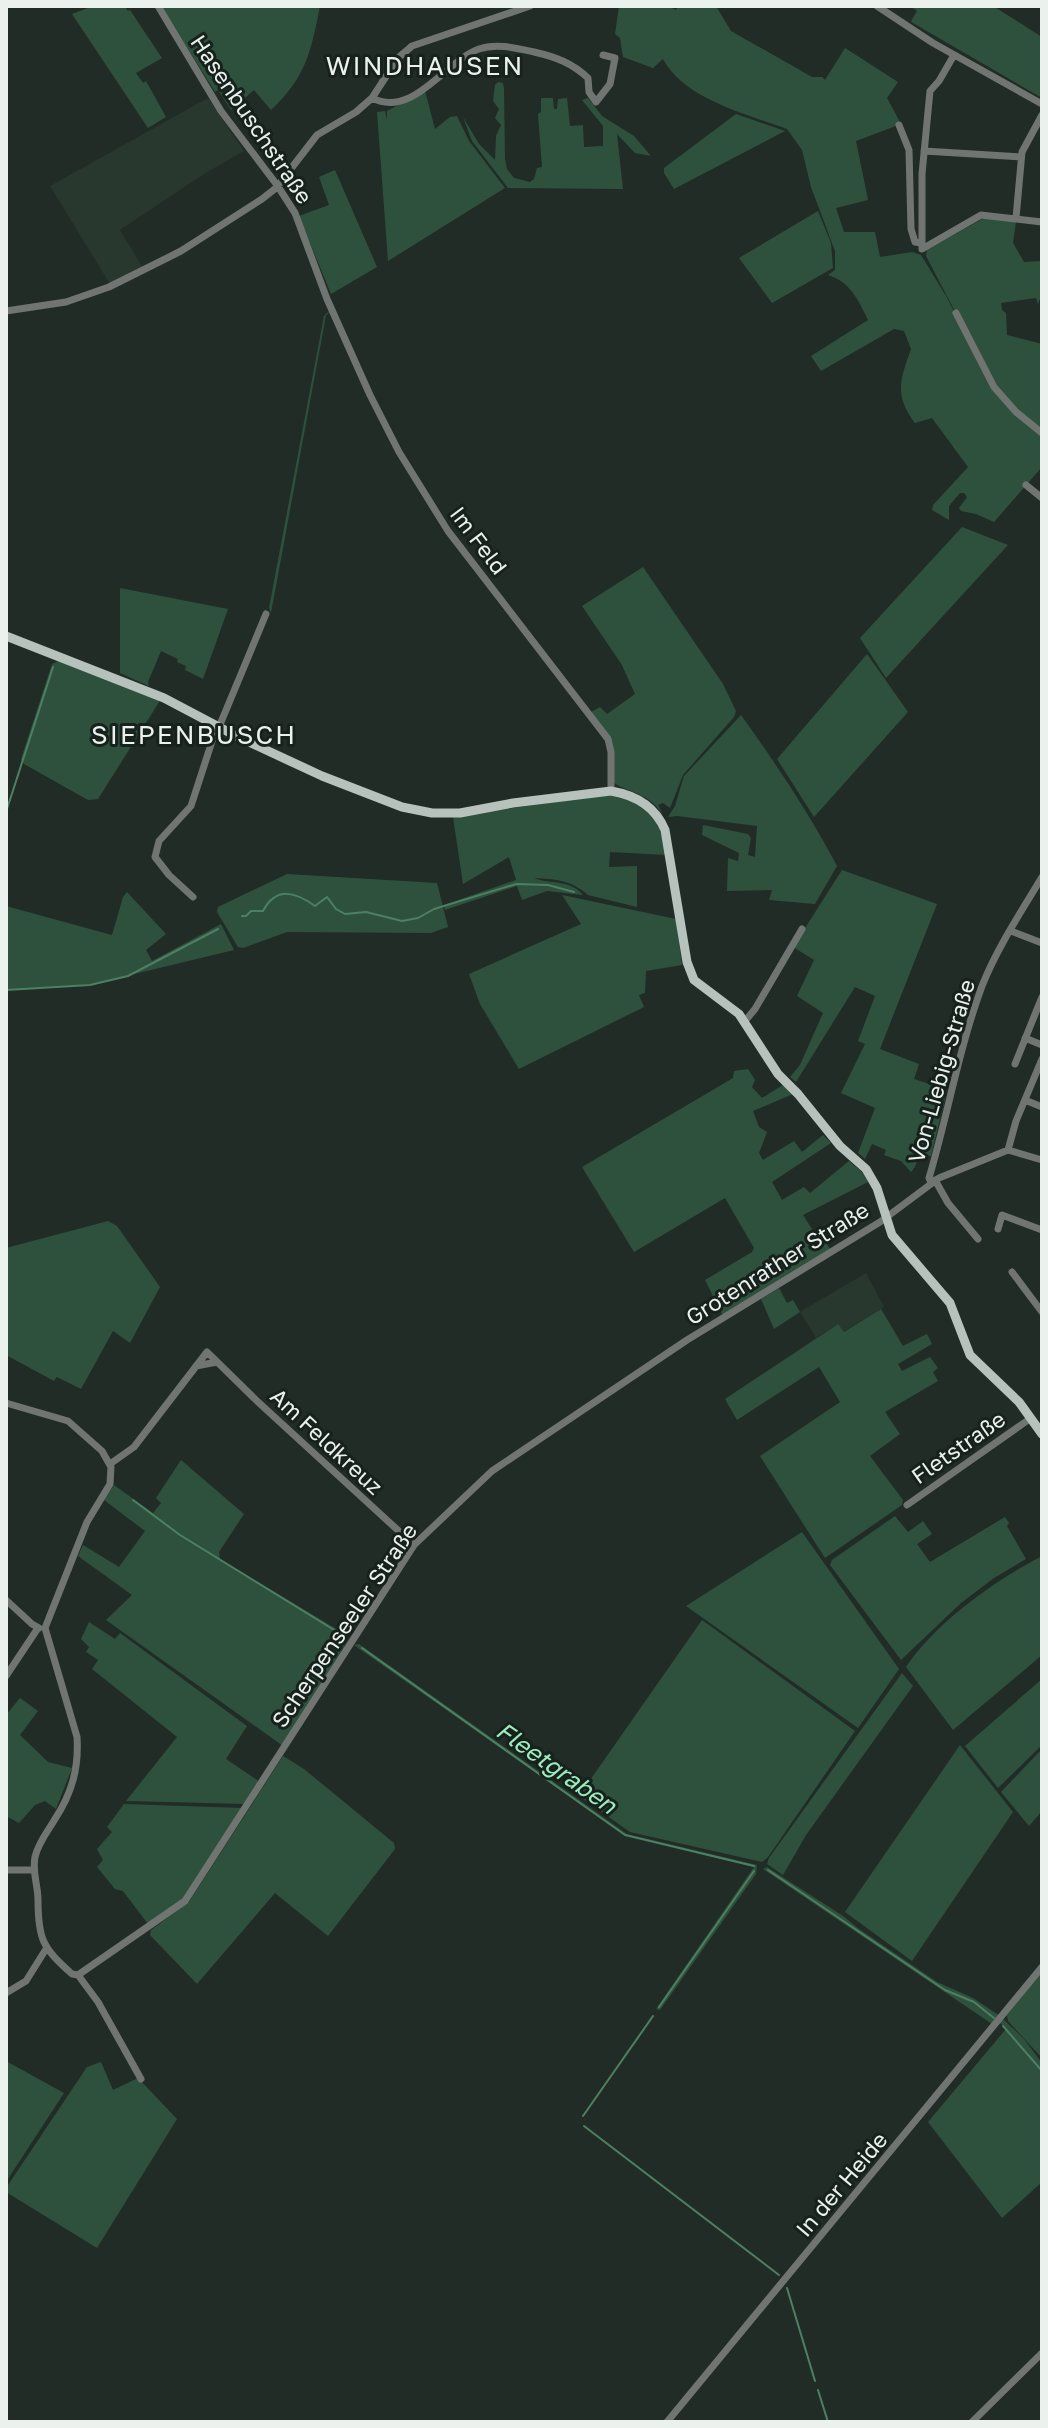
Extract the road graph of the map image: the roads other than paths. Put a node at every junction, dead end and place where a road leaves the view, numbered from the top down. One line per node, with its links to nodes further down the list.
1 (158, 6): 12 (street, Hasenbuschstraße)
2 (530, 6): 6 (street)
3 (877, 6): 5 (street)
4 (603, 55): 6 (street)
5 (954, 55): 7 (street); 10 (street)
6 (372, 98): 12 (street)
7 (1042, 104)
8 (1042, 115): 11 (street)
9 (899, 125): 15 (street)
10 (924, 151): 11 (street); 15 (street)
11 (1021, 157): 13 (street)
12 (277, 185): 16 (street, Hasenbuschstraße); 17 (street)
13 (1016, 218): 14 (street); 15 (street)
14 (1042, 222)
15 (922, 246)
16 (327, 299): 25 (street, Im Feld)
17 (6, 311)
18 (956, 313): 19 (street)
19 (1042, 433)
20 (1026, 485): 21 (street)
21 (1042, 498)
22 (266, 614): 24 (street)
23 (6, 636): 24 (main road)
24 (218, 727): 25 (main road); 27 (street)
25 (611, 791): 32 (main road)
26 (1042, 877): 29 (street, Von-Liebig-Straße)
27 (193, 897)
28 (802, 929): 32 (street)
29 (1011, 931): 30 (street); 41 (street, Von-Liebig-Straße)
30 (1042, 943)
31 (1042, 997): 33 (street)
32 (745, 1021): 42 (main road)
33 (1025, 1038): 34 (street); 36 (street)
34 (1042, 1045)
35 (1042, 1059): 37 (street)
36 (1015, 1064)
37 (1025, 1100): 38 (street); 39 (street)
38 (1042, 1107)
39 (1008, 1150): 40 (street); 41 (street)
40 (1042, 1160)
41 (933, 1181): 42 (street, Von-Liebig-Straße); 45 (street)
42 (885, 1217): 48 (street, Grotenrather Straße); 52 (main road)
43 (998, 1229): 44 (street)
44 (1042, 1230)
45 (978, 1239)
46 (1012, 1272): 47 (street)
47 (1041, 1306)
48 (687, 1340): 56 (street, Scherpenseeler Straße)
49 (217, 1362): 50 (street); 50 (street, Am Feldkreuz); 56 (street, Am Feldkreuz)
50 (196, 1366): 54 (street, Am Feldkreuz)
51 (6, 1403): 54 (street)
52 (1031, 1418): 53 (main road); 55 (street, Fletstraße)
53 (1042, 1434)
54 (110, 1464): 58 (street)
55 (907, 1505)
56 (414, 1545): 64 (street, Scherpenseeler Straße)
57 (6, 1600): 58 (street)
58 (42, 1628): 59 (street); 61 (street)
59 (6, 1676)
60 (6, 1870): 61 (street)
61 (33, 1870): 62 (street)
62 (46, 1949): 64 (street); 65 (street)
63 (1042, 1967): 68 (street, In der Heide)
64 (78, 1975): 66 (street)
65 (6, 1993)
66 (141, 2079)
67 (1042, 2353): 69 (street)
68 (667, 2422)
69 (972, 2422)

